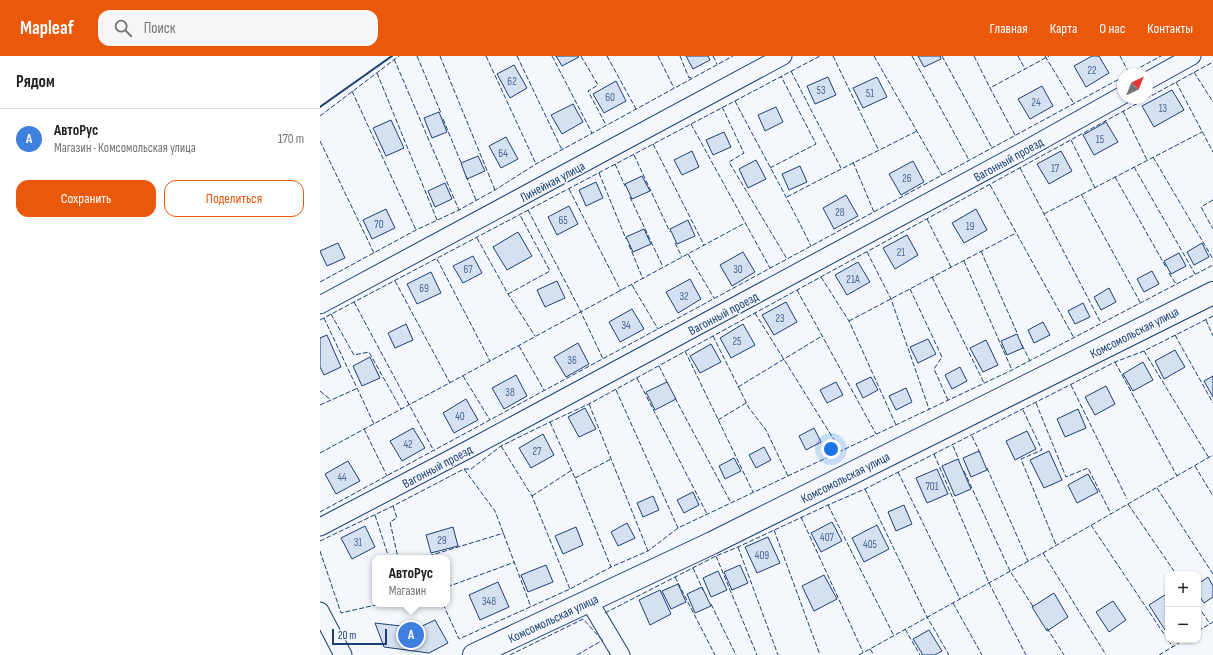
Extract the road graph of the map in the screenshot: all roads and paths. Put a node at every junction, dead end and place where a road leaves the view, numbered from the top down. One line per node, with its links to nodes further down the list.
1 (783, 56): 6 (street, Линейная улица)
2 (1192, 56): 3 (street)
3 (1153, 78)
4 (1117, 98): 7 (street, Вагонный проезд)
5 (1213, 293): 8 (main road, Комсомольская улица)
6 (320, 305)
7 (320, 527)
8 (589, 601): 11 (main road, Комсомольская улица); 12 (street)
9 (320, 611): 10 (street)
10 (343, 655)
11 (474, 655)
12 (621, 655)

